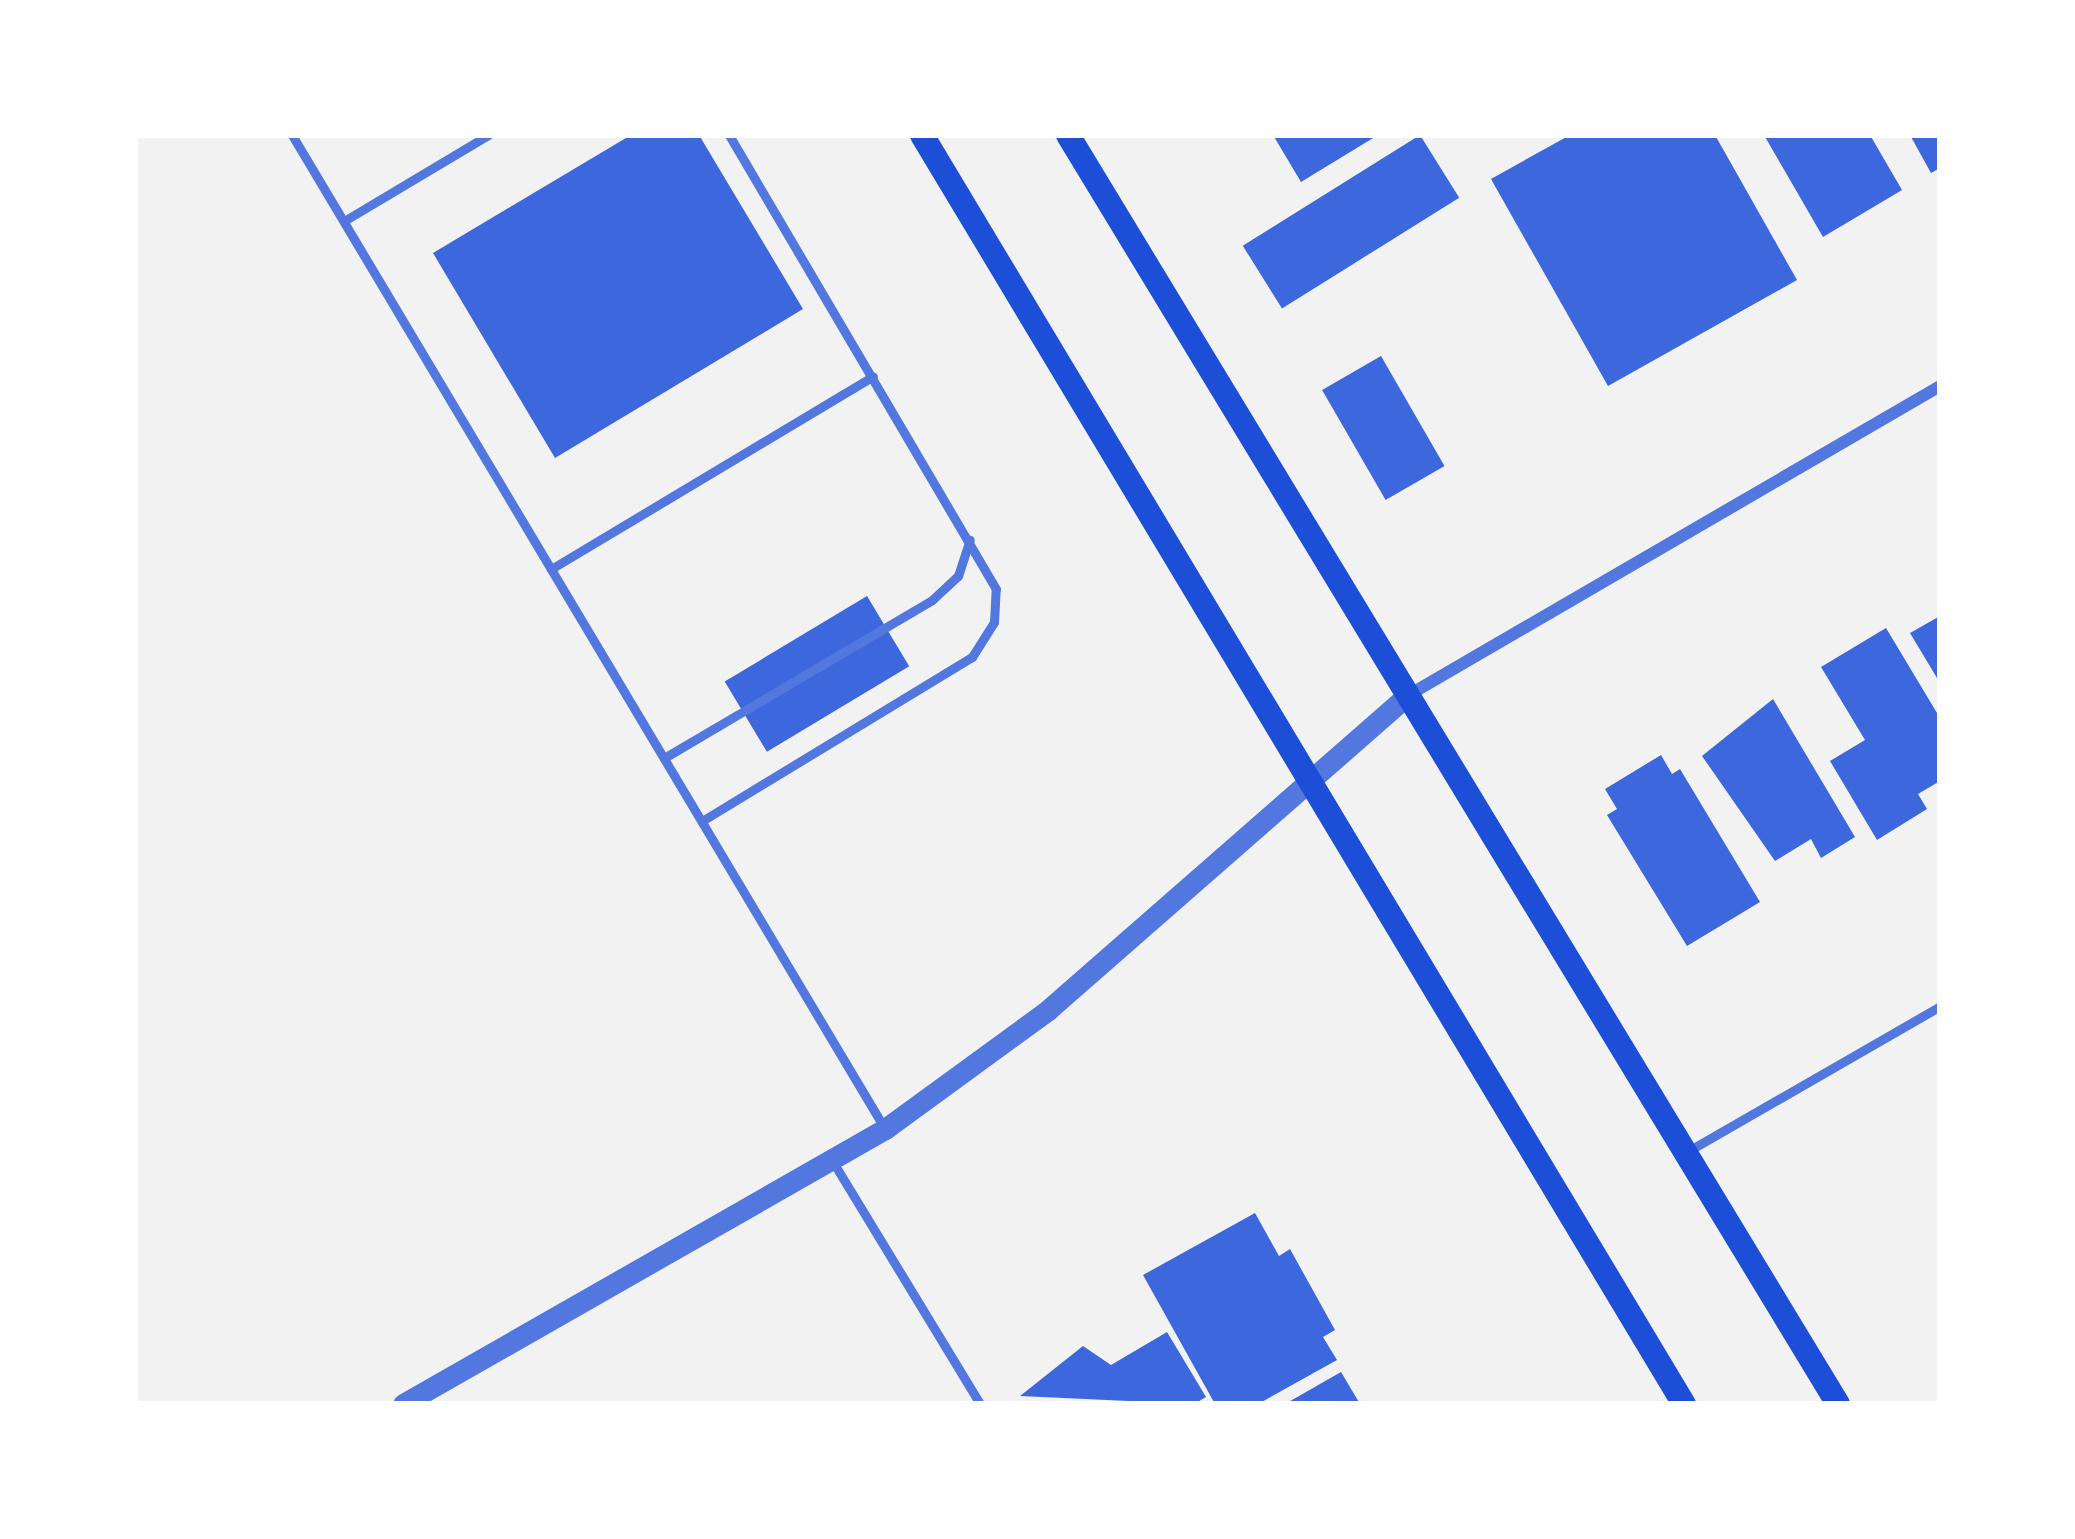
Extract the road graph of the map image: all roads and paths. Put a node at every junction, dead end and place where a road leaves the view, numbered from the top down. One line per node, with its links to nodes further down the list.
1 (292, 135): 6 (lane)
2 (488, 135): 6 (lane)
3 (729, 135): 7 (lane)
4 (922, 135): 13 (main road)
5 (1068, 135): 11 (main road)
6 (344, 221): 10 (lane)
7 (873, 376): 9 (lane); 10 (lane)
8 (1940, 386): 11 (street)
9 (970, 538): 12 (lane); 14 (lane)
10 (551, 569): 12 (lane)
11 (1404, 698): 13 (street); 17 (main road)
12 (664, 758): 14 (lane)
13 (1306, 778): 16 (street); 21 (main road)
14 (702, 821): 16 (lane)
15 (1940, 1006): 17 (lane)
16 (885, 1129): 18 (street)
17 (1685, 1153): 22 (main road)
18 (831, 1159): 19 (street); 20 (lane)
19 (403, 1404)
20 (980, 1404)
21 (1684, 1404)
22 (1838, 1404)

